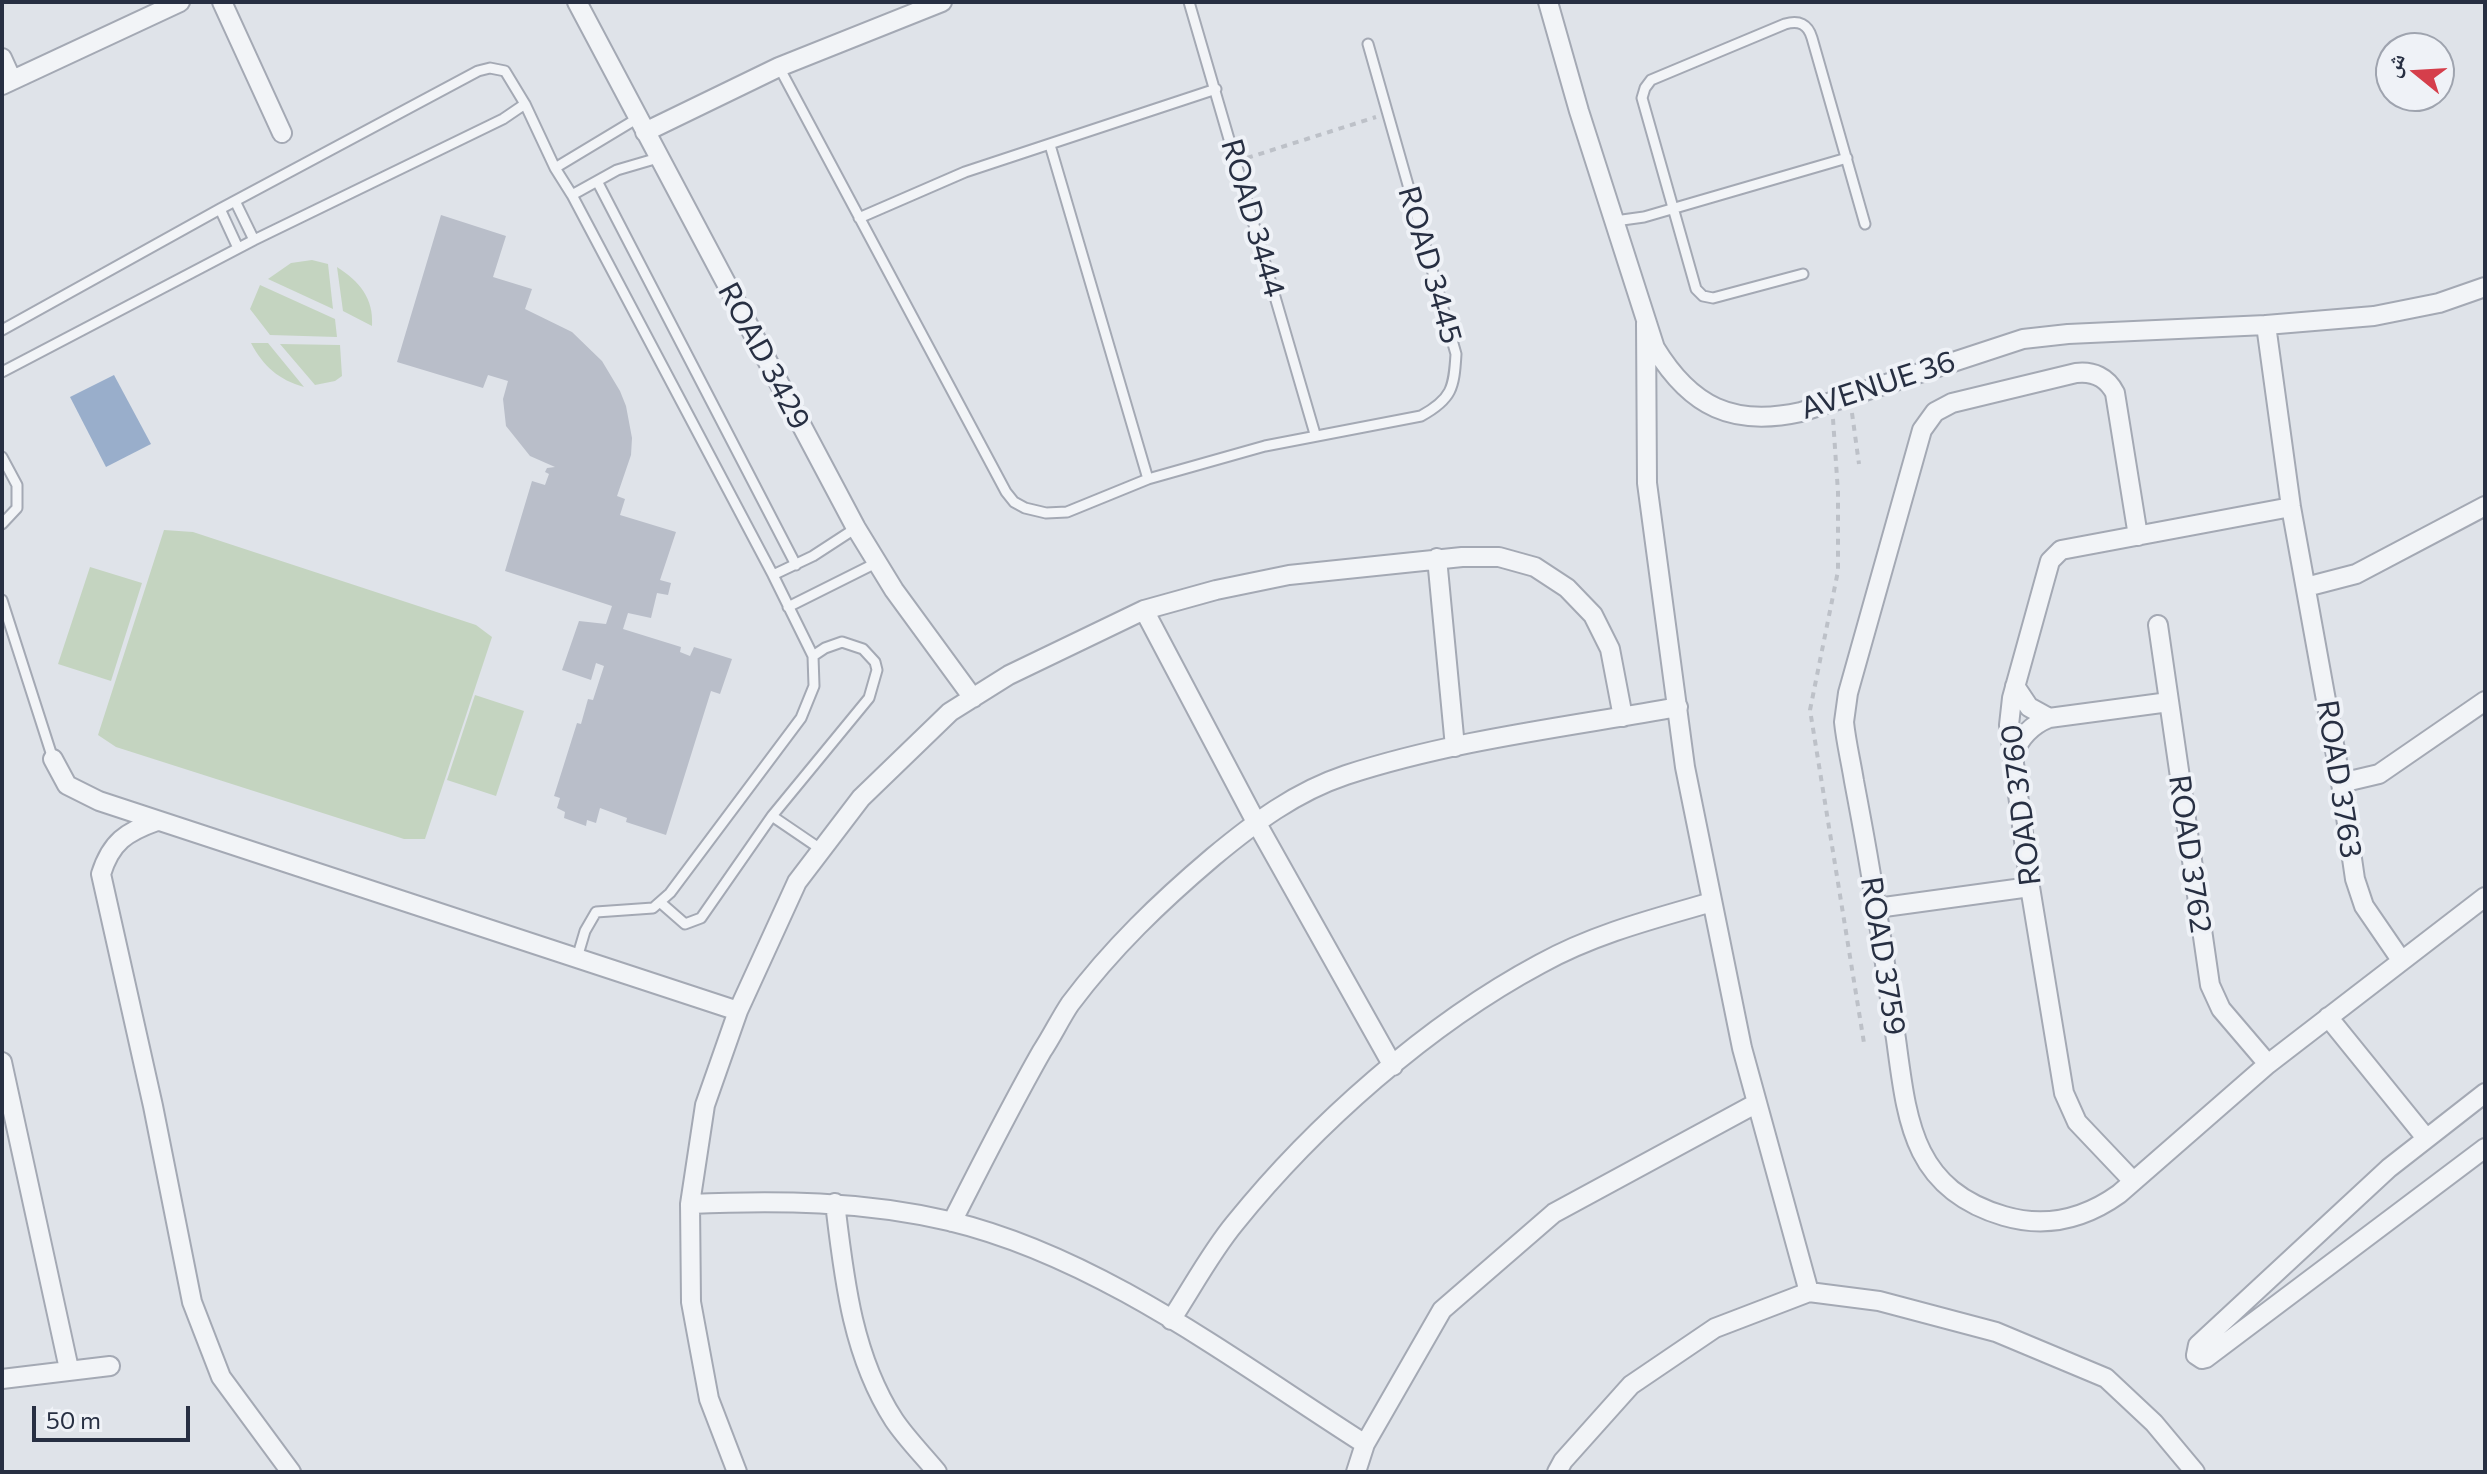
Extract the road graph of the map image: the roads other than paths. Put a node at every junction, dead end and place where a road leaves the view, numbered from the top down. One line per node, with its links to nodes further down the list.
1 (180, 2): 10 (street)
2 (222, 2): 14 (street)
3 (577, 2): 13 (street, ROAD 3429)
4 (942, 2): 9 (street)
5 (1189, 2): 11 (lane, ROAD 3444)
6 (1548, 2): 25 (street, AVENUE 36)
7 (1368, 44): 35 (lane, ROAD 3445)
8 (2, 58): 10 (street)
9 (779, 67): 13 (street); 24 (lane)
10 (7, 82)
11 (1216, 89): 15 (lane); 35 (lane, ROAD 3444)
12 (525, 104): 18 (lane); 21 (lane); 27 (lane)
13 (641, 125): 16 (street, ROAD 3429); 18 (lane)
14 (282, 133)
15 (1050, 145): 24 (lane); 37 (lane)
16 (658, 158): 19 (lane); 41 (street, ROAD 3429)
17 (1847, 158): 23 (lane); 23 (lane); 26 (lane)
18 (555, 168): 20 (lane)
19 (597, 181): 20 (lane); 45 (lane)
20 (572, 195): 46 (lane)
21 (235, 201): 22 (lane); 27 (lane)
22 (220, 209): 28 (lane); 33 (lane)
23 (1675, 209): 25 (lane); 29 (lane)
24 (859, 218): 37 (lane, ROAD 3445)
25 (1615, 221): 31 (street, AVENUE 36)
26 (1865, 224)
27 (254, 240): 28 (lane)
28 (238, 248): 34 (lane)
29 (1803, 274)
30 (2485, 287): 32 (street, AVENUE 36)
31 (1646, 323): 32 (street, AVENUE 36); 57 (street)
32 (2266, 325): 39 (street, ROAD 3763)
33 (2, 330)
34 (2, 372)
35 (1315, 434): 37 (lane, ROAD 3445)
36 (2, 457): 40 (lane)
37 (1148, 479)
38 (2485, 506): 47 (street)
39 (2291, 507): 42 (street, ROAD 3760); 47 (street, ROAD 3763)
40 (2, 524)
41 (856, 528): 44 (street, ROAD 3429); 45 (lane)
42 (2138, 536): 53 (street, ROAD 3760); 72 (street, ROAD 3759)
43 (1437, 558): 50 (street); 58 (street); 60 (street)
44 (876, 563): 49 (lane); 54 (street, ROAD 3429)
45 (796, 565): 46 (lane)
46 (773, 575): 49 (lane)
47 (2306, 587): 63 (street, ROAD 3763)
48 (2, 600): 62 (lane)
49 (788, 607): 52 (lane)
50 (1144, 610): 54 (street); 66 (street)
51 (2158, 625): 56 (street, ROAD 3762)
52 (813, 656): 64 (lane); 71 (lane)
53 (2015, 686): 59 (street); 61 (street, ROAD 3760)
54 (973, 698): 67 (street)
55 (2485, 701): 63 (street)
56 (2169, 702): 59 (street); 78 (street, ROAD 3762)
57 (1678, 707): 58 (street); 70 (street)
58 (1623, 717): 60 (street)
59 (2049, 718): 61 (street)
60 (1455, 747): 66 (street)
61 (2013, 755): 68 (street, ROAD 3760)
62 (53, 759): 65 (street)
63 (2341, 783): 74 (street, ROAD 3763)
64 (772, 816): 67 (lane); 71 (lane)
65 (157, 821): 73 (street); 94 (street)
66 (1256, 822): 79 (street); 87 (street)
67 (822, 850): 75 (street)
68 (2030, 887): 72 (street); 84 (street, ROAD 3760)
69 (2485, 897): 74 (street, ROAD 3759)
70 (1712, 902): 79 (street); 81 (street)
71 (661, 903): 73 (lane)
72 (1877, 908): 84 (street, ROAD 3759)
73 (577, 958): 75 (street)
74 (2401, 960): 76 (street, ROAD 3759)
75 (738, 1011): 86 (street)
76 (2328, 1017): 78 (street, ROAD 3759); 82 (street)
77 (2, 1062): 91 (street)
78 (2268, 1064): 84 (street, ROAD 3759)
79 (1393, 1066): 89 (street)
80 (2485, 1093): 82 (street)
81 (1757, 1103): 88 (street); 93 (street)
82 (2426, 1138): 83 (street)
83 (2485, 1148)
84 (2133, 1181)
85 (835, 1203): 86 (street); 87 (street); 96 (street)
86 (690, 1204): 95 (street)
87 (952, 1222): 89 (street)
88 (1809, 1292): 98 (street); 99 (street)
89 (1171, 1320): 93 (street)
90 (110, 1366): 91 (street)
91 (69, 1369): 92 (street)
92 (2, 1379)
93 (1365, 1444): 97 (street)
94 (291, 1472)
95 (737, 1472)
96 (937, 1472)
97 (1356, 1472)
98 (1557, 1472)
99 (2195, 1472)

